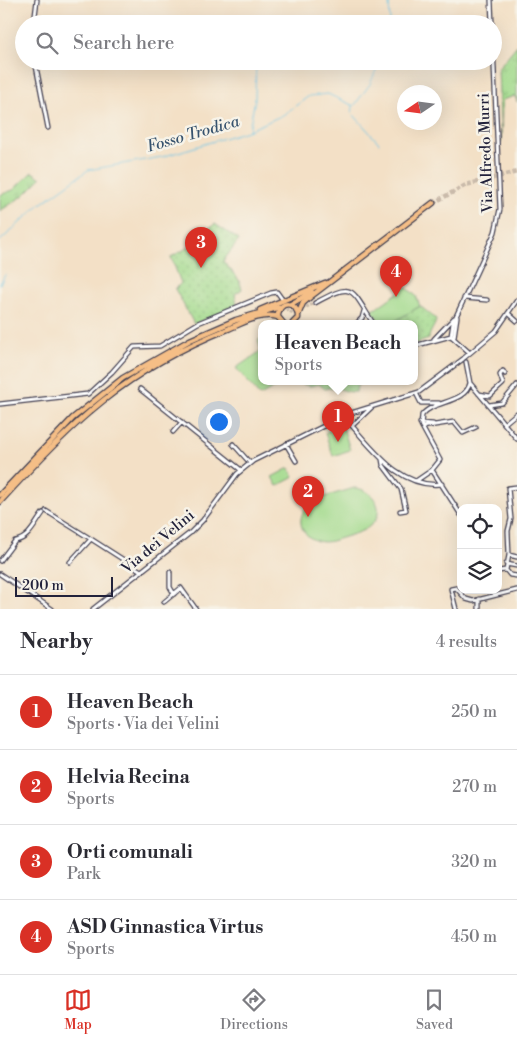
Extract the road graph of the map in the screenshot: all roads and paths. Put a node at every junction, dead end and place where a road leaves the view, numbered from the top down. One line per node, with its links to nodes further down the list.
1 (37, 0): 3 (street)
2 (491, 0): 4 (street)
3 (35, 15)
4 (492, 15)
5 (37, 70): 7 (street)
6 (494, 70): 10 (street, Via Alfredo Murri)
7 (48, 128)
8 (433, 203): 9 (main road)
9 (333, 280): 15 (main road); 19 (main road); 22 (main road)
10 (464, 298): 12 (street); 20 (street, Via Alfredo Murri)
11 (282, 299): 40 (street)
12 (487, 300)
13 (517, 300): 18 (street, Via dei Velini)
14 (315, 303): 17 (street)
15 (291, 304): 16 (main road); 19 (main road)
16 (280, 307): 21 (main road); 22 (main road)
17 (364, 310): 25 (street); 26 (street)
18 (508, 313): 27 (street); 31 (street, Via dei Velini)
19 (298, 314): 24 (main road)
20 (457, 314): 28 (street); 29 (street)
21 (278, 317): 23 (main road); 61 (main road)
22 (236, 320): 60 (main road)
23 (280, 320)
24 (295, 320)
25 (360, 320)
26 (371, 320)
27 (517, 321)
28 (453, 337): 29 (street); 31 (street)
29 (432, 341): 30 (street)
30 (418, 345)
31 (470, 353): 32 (street, Via dei Velini)
32 (463, 362): 34 (street); 37 (street, Via dei Velini)
33 (505, 374): 38 (street)
34 (470, 383): 38 (street); 39 (street)
35 (517, 385): 42 (street)
36 (140, 389): 44 (street)
37 (416, 393): 39 (street); 41 (street, Via dei Velini)
38 (479, 394): 42 (street)
39 (445, 402): 46 (street)
40 (0, 404)
41 (374, 405): 51 (street, Via dei Velini); 52 (street)
42 (488, 405): 45 (street)
43 (517, 413): 45 (street)
44 (182, 422): 48 (street); 55 (street)
45 (505, 424): 49 (street)
46 (421, 425): 47 (street); 56 (street)
47 (476, 427)
48 (173, 432)
49 (517, 439)
50 (233, 444): 54 (street)
51 (286, 444): 53 (street); 54 (street, Via dei Velini)
52 (382, 459): 57 (street); 63 (street)
53 (296, 461)
54 (250, 463): 55 (street, Via dei Velini)
55 (241, 470): 71 (street, Via dei Velini)
56 (432, 470): 57 (street); 58 (street)
57 (416, 481): 58 (street)
58 (442, 484): 62 (street)
59 (517, 487): 65 (street)
60 (0, 495)
61 (0, 502)
62 (457, 508)
63 (400, 511)
64 (91, 540): 67 (street); 68 (street); 71 (street)
65 (509, 555): 66 (street); 69 (street)
66 (517, 556)
67 (0, 561)
68 (70, 562)
69 (506, 564): 70 (street); 73 (street)
70 (517, 566)
71 (141, 570): 83 (street, Via dei Velini)
72 (502, 570): 73 (street)
73 (506, 570): 76 (street)
74 (170, 572): 78 (street)
75 (0, 574): 82 (street)
76 (517, 576)
77 (517, 590): 79 (street)
78 (174, 594): 81 (street); 84 (street)
79 (494, 596): 80 (street)
80 (479, 599): 85 (street); 86 (street)
81 (164, 602)
82 (52, 609)
83 (94, 609)
84 (196, 609)
85 (456, 609)
86 (479, 609)

